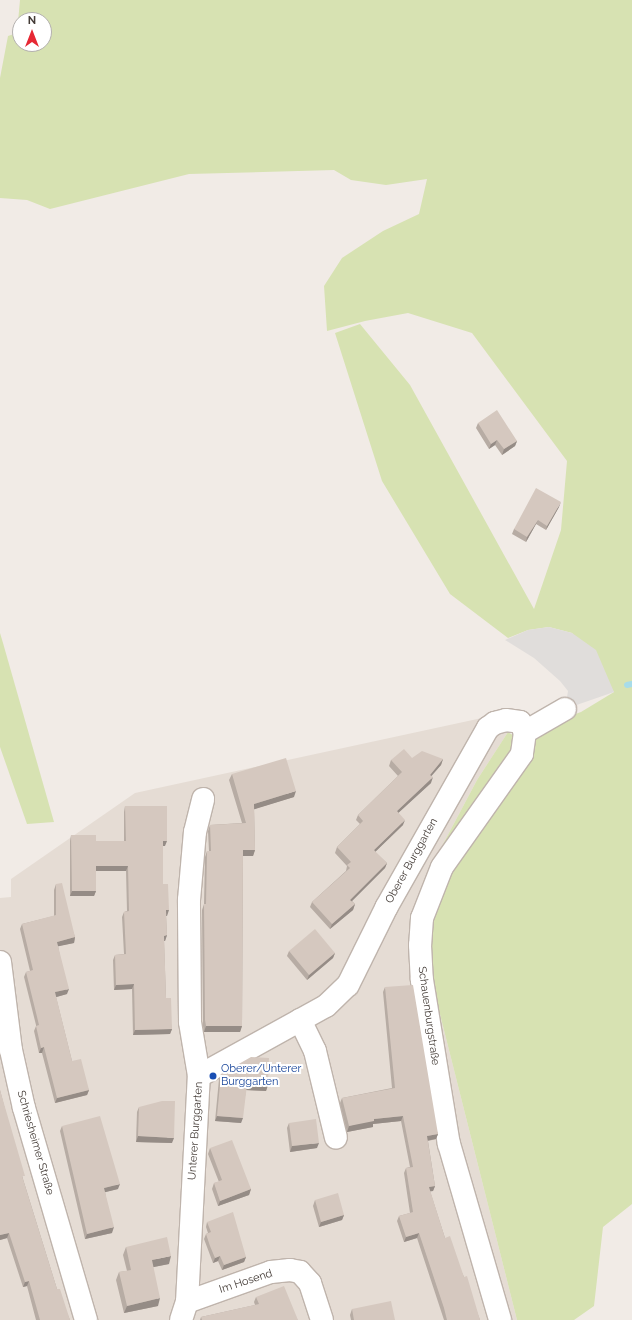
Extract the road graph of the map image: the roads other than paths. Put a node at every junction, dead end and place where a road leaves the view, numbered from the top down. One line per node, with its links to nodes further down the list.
1 (565, 709): 2 (street)
2 (524, 732): 6 (street, Oberer Burggarten); 12 (street, Schauenburgstraße)
3 (203, 799): 7 (street, Unterer Burggarten)
4 (0, 962): 5 (street, Schriesheimer Straße)
5 (1, 991): 10 (street, Schriesheimer Straße)
6 (300, 1020): 7 (street, Oberer Burggarten); 8 (street)
7 (199, 1076): 9 (street, Unterer Burggarten)
8 (336, 1138)
9 (184, 1311): 11 (street, Im Hosend)
10 (86, 1320)
11 (322, 1320)
12 (500, 1320)

